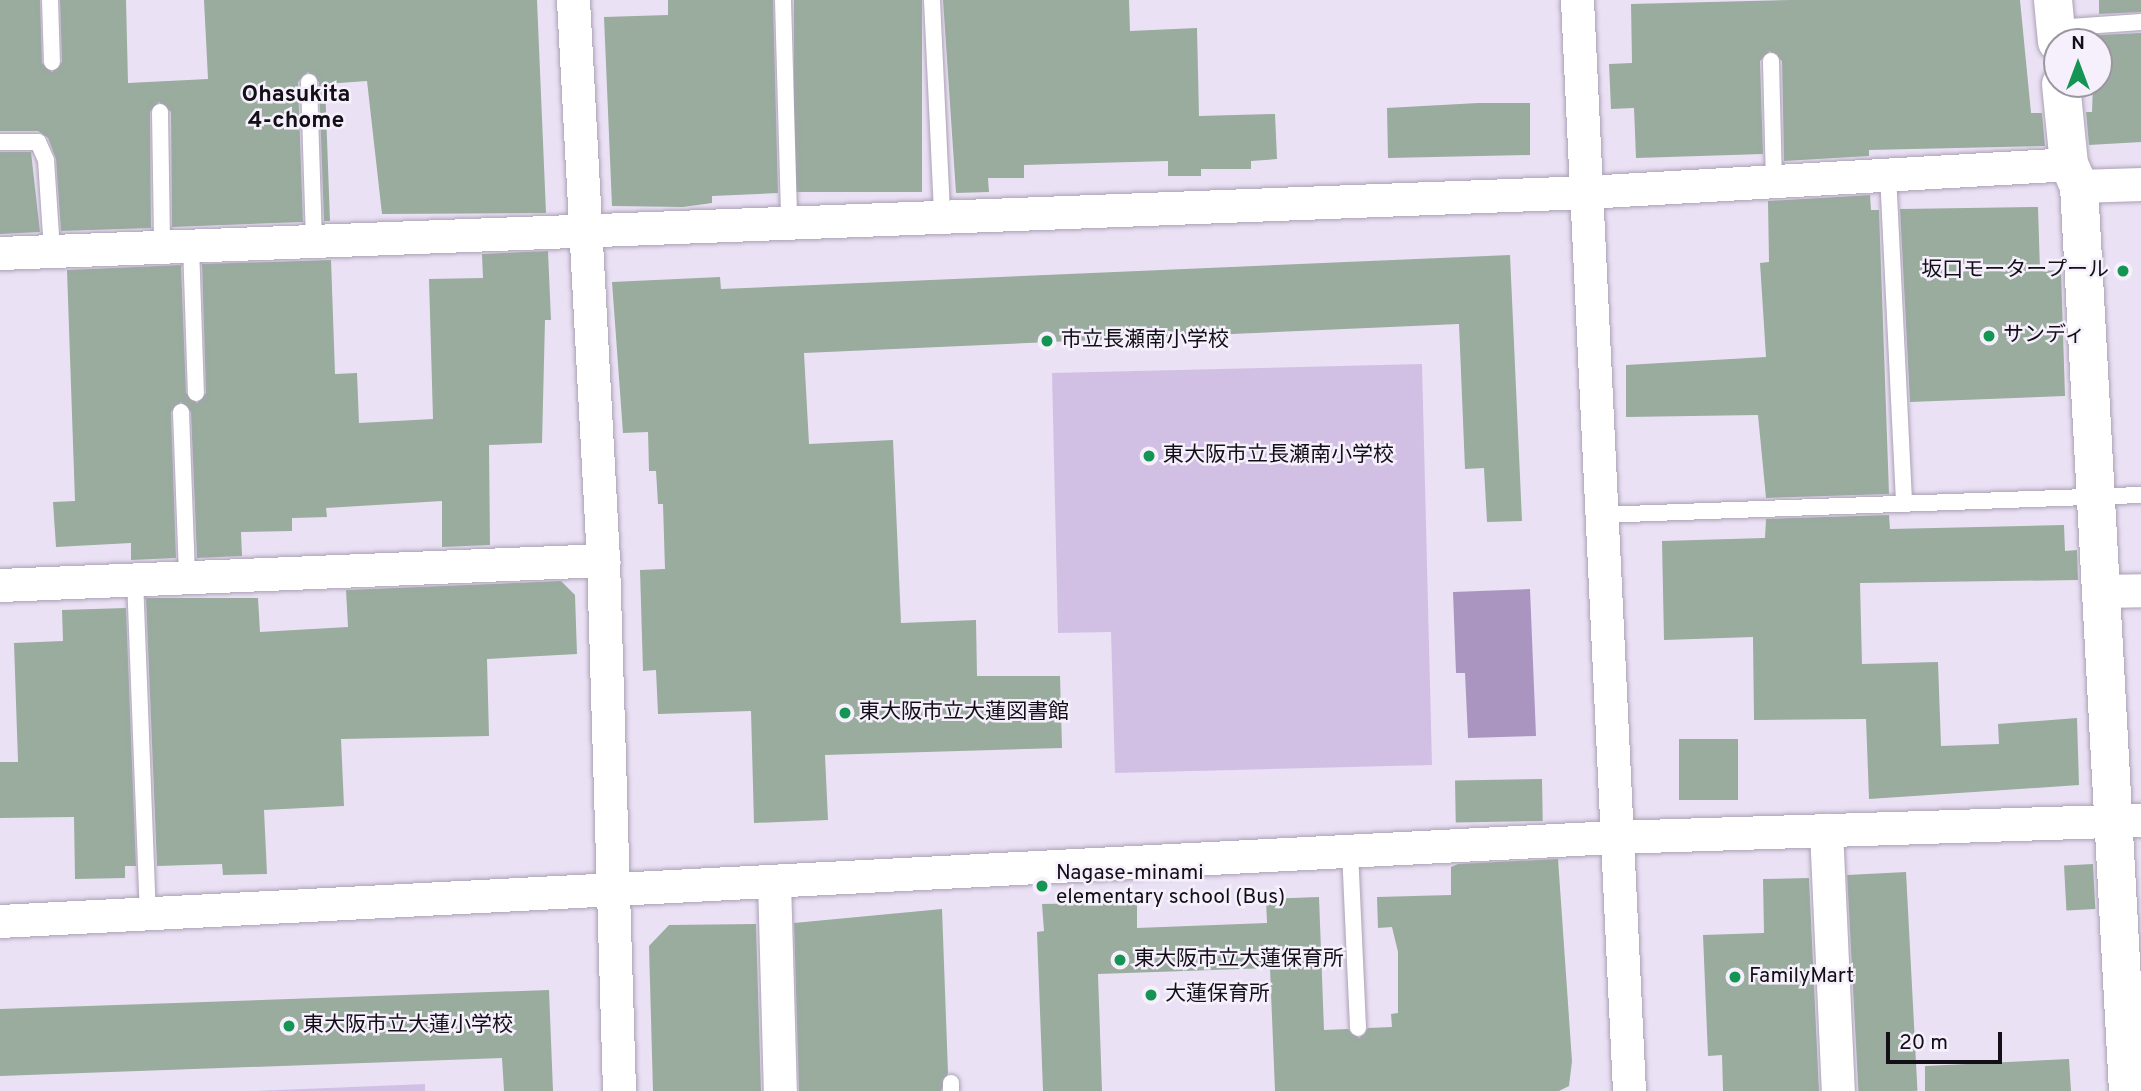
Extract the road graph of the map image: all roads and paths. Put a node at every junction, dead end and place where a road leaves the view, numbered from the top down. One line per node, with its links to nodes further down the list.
1 (50, 0): 9 (lane)
2 (573, 0): 21 (street)
3 (783, 0): 20 (lane)
4 (932, 0): 19 (lane)
5 (1577, 0): 18 (street)
6 (2141, 22): 7 (lane)
7 (2055, 23)
8 (1771, 61): 16 (lane)
9 (52, 62)
10 (309, 82): 22 (lane)
11 (2063, 98): 15 (street)
12 (160, 112): 23 (lane)
13 (0, 142): 24 (lane)
14 (1888, 174): 15 (street); 16 (street); 30 (lane)
15 (2074, 175): 17 (street); 28 (street)
16 (1774, 181): 18 (street)
17 (2141, 184)
18 (1586, 192): 19 (street); 31 (street)
19 (942, 215): 20 (street)
20 (789, 221): 21 (street)
21 (588, 228): 22 (street); 32 (street)
22 (314, 239): 23 (street)
23 (177, 245): 24 (street); 26 (lane)
24 (52, 251): 25 (street)
25 (0, 253)
26 (196, 393)
27 (181, 412): 33 (lane)
28 (2096, 495): 29 (lane); 30 (lane); 36 (street)
29 (2141, 495)
30 (1904, 503): 31 (lane)
31 (1600, 515): 40 (street)
32 (603, 560): 33 (street); 43 (street)
33 (187, 576): 34 (street)
34 (135, 579): 35 (street); 44 (lane)
35 (0, 584)
36 (2102, 590): 37 (street); 38 (street)
37 (2141, 590)
38 (2128, 821): 39 (street); 47 (street)
39 (1826, 830): 40 (street); 51 (street)
40 (1614, 837): 41 (street); 50 (street)
41 (1350, 851): 42 (street); 46 (lane)
42 (774, 881): 43 (street); 49 (street)
43 (610, 890): 44 (street); 48 (street)
44 (148, 913): 45 (street)
45 (0, 921)
46 (1358, 1028)
47 (2132, 1084)
48 (619, 1091)
49 (780, 1091)
50 (1629, 1091)
51 (1838, 1091)

